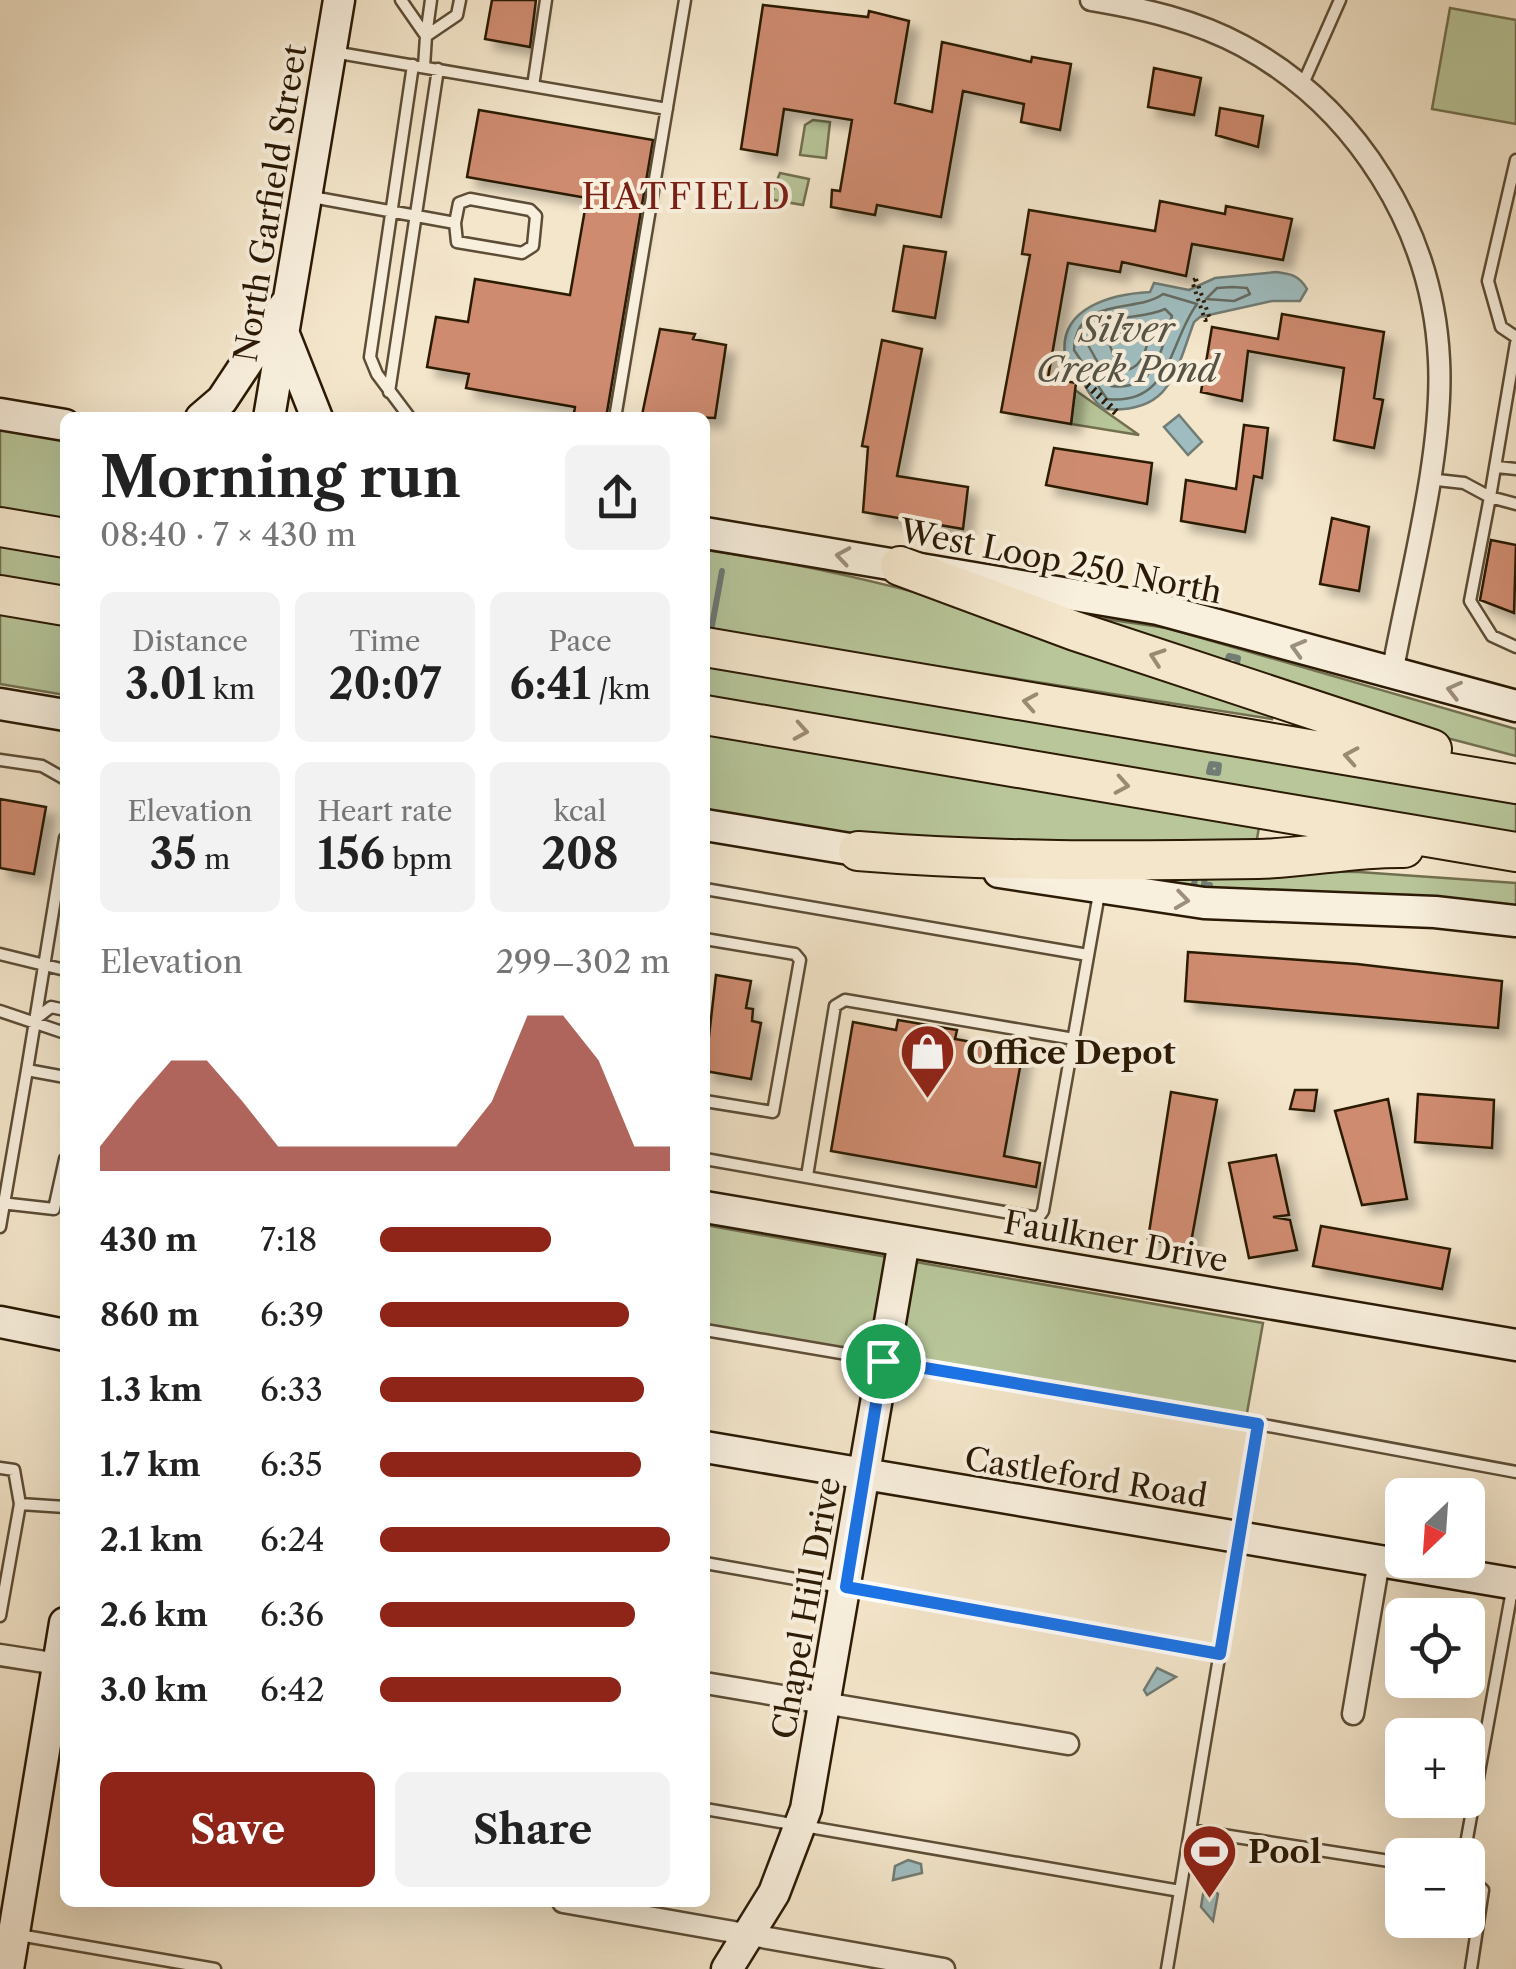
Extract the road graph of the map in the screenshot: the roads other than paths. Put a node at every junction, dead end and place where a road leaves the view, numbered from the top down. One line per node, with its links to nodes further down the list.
1 (339, 0): 10 (main road, North Garfield Street)
2 (400, 0): 9 (lane)
3 (432, 0): 9 (lane)
4 (460, 0): 9 (lane)
5 (546, 0): 13 (lane)
6 (685, 0): 15 (lane)
7 (1091, 0): 14 (street)
8 (1340, 0): 14 (lane)
9 (426, 36): 11 (lane)
10 (330, 52): 11 (lane); 17 (main road, North Garfield Street)
11 (418, 66): 12 (lane); 18 (lane)
12 (438, 69): 13 (lane); 19 (lane)
13 (533, 86): 15 (lane)
14 (1301, 86): 34 (street)
15 (667, 109): 29 (lane)
16 (1515, 161): 23 (lane)
17 (306, 196): 18 (lane); 21 (main road, North Garfield Street)
18 (391, 213): 19 (lane); 24 (lane)
19 (416, 216): 20 (lane); 24 (lane)
20 (454, 223): 20 (lane)
21 (290, 298): 22 (main road, North Garfield Street); 25 (main road)
22 (284, 336): 26 (main road, North Garfield Street); 27 (main road)
23 (1516, 340): 32 (lane)
24 (389, 392): 28 (lane)
25 (208, 412)
26 (269, 412)
27 (315, 412)
28 (405, 412)
29 (616, 412)
30 (0, 414): 31 (main road)
31 (60, 424)
32 (1497, 466): 33 (lane); 35 (lane)
33 (1516, 470)
34 (1428, 479): 35 (lane); 45 (street)
35 (1490, 498): 36 (lane); 44 (lane)
36 (1516, 504)
37 (0, 527): 39 (highway)
38 (710, 535): 40 (main road, West Loop 250 North, one-way to 38)
39 (60, 537)
40 (900, 566): 45 (main road, West Loop 250 North, one-way to 40); 51 (highway, one-way to 40)
41 (0, 595): 42 (highway)
42 (60, 605)
43 (710, 647): 53 (highway, one-way to 43)
44 (1516, 647)
45 (1392, 674): 47 (main road, West Loop 250 North, one-way to 45)
46 (0, 704): 48 (main road)
47 (1516, 706)
48 (60, 714)
49 (710, 716): 56 (highway, one-way to 56)
50 (0, 760): 52 (lane)
51 (1516, 773)
52 (60, 776)
53 (1516, 784)
54 (710, 826): 55 (main road)
55 (858, 851): 56 (highway); 58 (main road)
56 (1516, 854)
57 (60, 868): 64 (lane)
58 (1100, 887): 60 (main road, one-way to 60); 63 (lane)
59 (710, 889): 63 (lane)
60 (1516, 920)
61 (710, 940): 73 (lane)
62 (0, 954): 64 (lane)
63 (1088, 955): 70 (lane)
64 (44, 964): 65 (lane); 68 (lane)
65 (60, 969)
66 (60, 1009): 68 (lane)
67 (0, 1012): 68 (lane)
68 (34, 1020): 69 (lane); 71 (lane)
69 (60, 1031)
70 (1074, 1040): 75 (lane); 75 (lane)
71 (27, 1070): 72 (lane); 77 (lane)
72 (60, 1077)
73 (710, 1102)
74 (710, 1160): 75 (lane)
75 (806, 1176)
76 (60, 1182): 77 (lane)
77 (2, 1203): 79 (lane)
78 (710, 1207): 80 (main road, Faulkner Drive)
79 (0, 1227)
80 (904, 1240): 84 (main road, Faulkner Drive); 85 (main road, Chapel Hill Drive)
81 (0, 1322): 83 (main road)
82 (710, 1331): 85 (lane)
83 (60, 1334)
84 (1516, 1346)
85 (883, 1361): 86 (lane); 90 (main road, Chapel Hill Drive)
86 (1258, 1424): 89 (lane); 93 (lane)
87 (710, 1449): 90 (main road, Castleford Road)
88 (0, 1468): 91 (lane)
89 (1516, 1472)
90 (864, 1476): 93 (main road, Castleford Road); 97 (main road, Chapel Hill Drive)
91 (20, 1504): 92 (lane); 98 (lane)
92 (60, 1507)
93 (1239, 1538): 94 (main road, Castleford Road); 100 (lane)
94 (1379, 1561): 96 (main road, Castleford Road); 104 (street)
95 (710, 1564): 97 (lane)
96 (1515, 1584): 109 (lane)
97 (846, 1587): 100 (lane); 103 (main road, Chapel Hill Drive)
98 (0, 1616)
99 (0, 1654): 102 (street)
100 (1220, 1654): 108 (lane)
101 (710, 1683): 103 (street)
102 (59, 1684): 113 (main road)
103 (826, 1703): 105 (street); 107 (main road, Chapel Hill Drive)
104 (1354, 1714)
105 (1068, 1744)
106 (710, 1810): 107 (lane)
107 (800, 1826): 111 (lane); 114 (main road, Chapel Hill Drive)
108 (1190, 1830): 110 (lane); 111 (lane)
109 (1467, 1838)
110 (1385, 1860)
111 (1180, 1891): 120 (lane)
112 (591, 1907): 114 (street)
113 (10, 1919): 116 (main road); 117 (lane)
114 (750, 1935): 118 (main road, Chapel Hill Drive); 119 (street)
115 (1476, 1938): 121 (lane)
116 (8, 1969)
117 (216, 1969)
118 (727, 1969)
119 (944, 1969)
120 (1168, 1969)
121 (1471, 1969)

